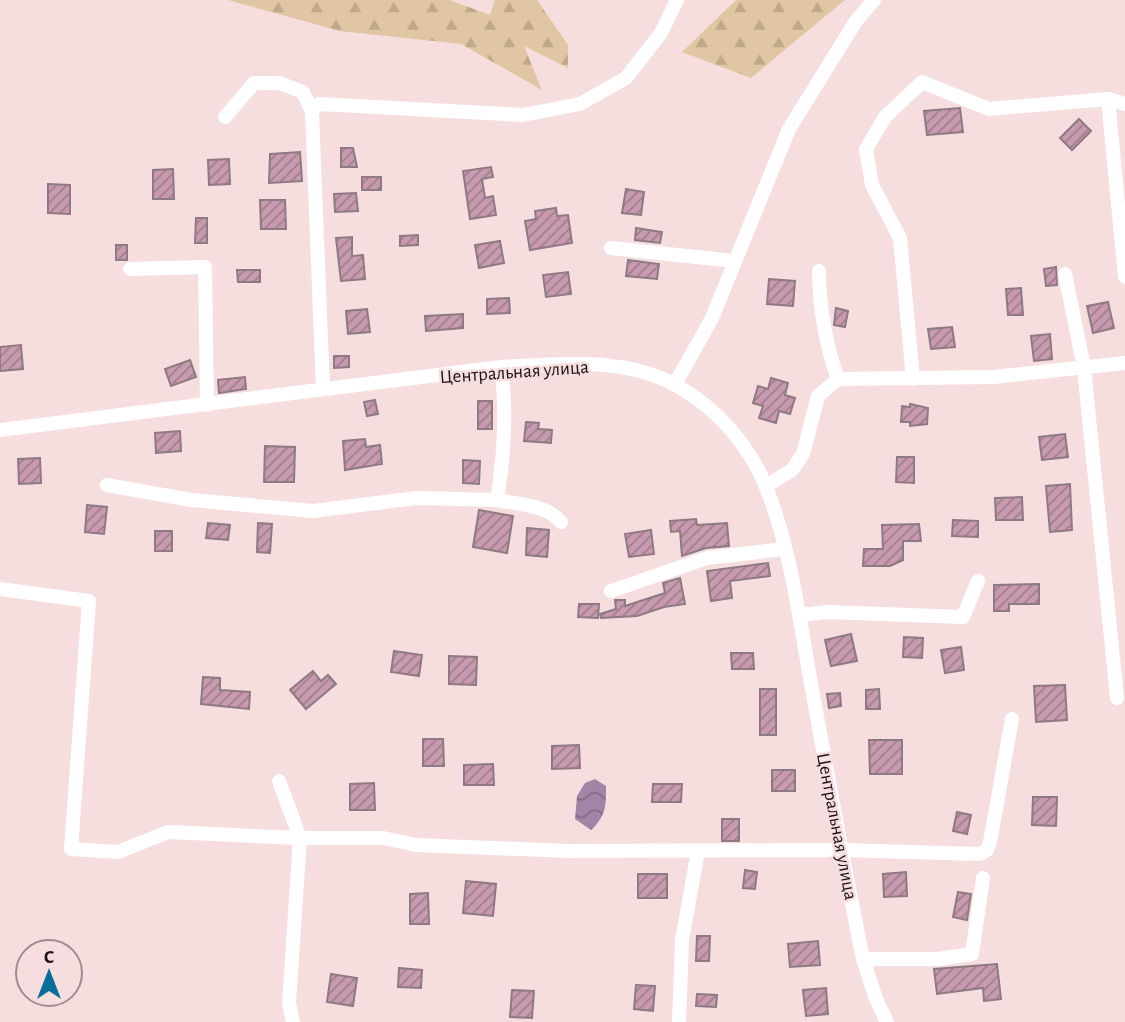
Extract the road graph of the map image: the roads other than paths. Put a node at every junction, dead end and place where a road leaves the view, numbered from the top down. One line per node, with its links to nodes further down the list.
1 (677, 0): 5 (street)
2 (874, 0): 8 (street)
3 (1108, 99): 4 (street); 11 (street); 18 (street)
4 (1125, 104)
5 (312, 112): 6 (street); 20 (street)
6 (225, 117)
7 (611, 248): 8 (street)
8 (734, 261): 19 (street)
9 (130, 269): 21 (street)
10 (818, 271): 17 (street)
11 (1125, 271): 13 (street)
12 (1065, 274): 16 (street)
13 (1125, 277)
14 (1125, 363): 16 (street)
15 (501, 367): 19 (street, Центральная улица); 20 (street, Центральная улица); 25 (street)
16 (1084, 368): 18 (street); 32 (street)
17 (838, 379): 18 (street); 24 (street)
18 (913, 379)
19 (675, 384): 24 (street, Центральная улица)
20 (323, 389): 21 (street, Центральная улица)
21 (207, 405): 22 (street, Центральная улица)
22 (0, 430)
23 (107, 485): 25 (street)
24 (766, 486): 27 (street, Центральная улица)
25 (497, 500): 26 (street)
26 (561, 522)
27 (784, 549): 30 (street); 31 (street, Центральная улица)
28 (978, 581): 31 (street)
29 (0, 590): 35 (street)
30 (611, 591)
31 (799, 615): 36 (street, Центральная улица)
32 (1117, 698)
33 (1012, 719): 36 (street)
34 (279, 781): 35 (street)
35 (300, 838): 37 (street); 40 (street)
36 (841, 850): 37 (street); 39 (street, Центральная улица)
37 (698, 851): 41 (street)
38 (983, 877): 39 (street)
39 (863, 959): 42 (street, Центральная улица)
40 (293, 1022)
41 (679, 1022)
42 (887, 1022)

